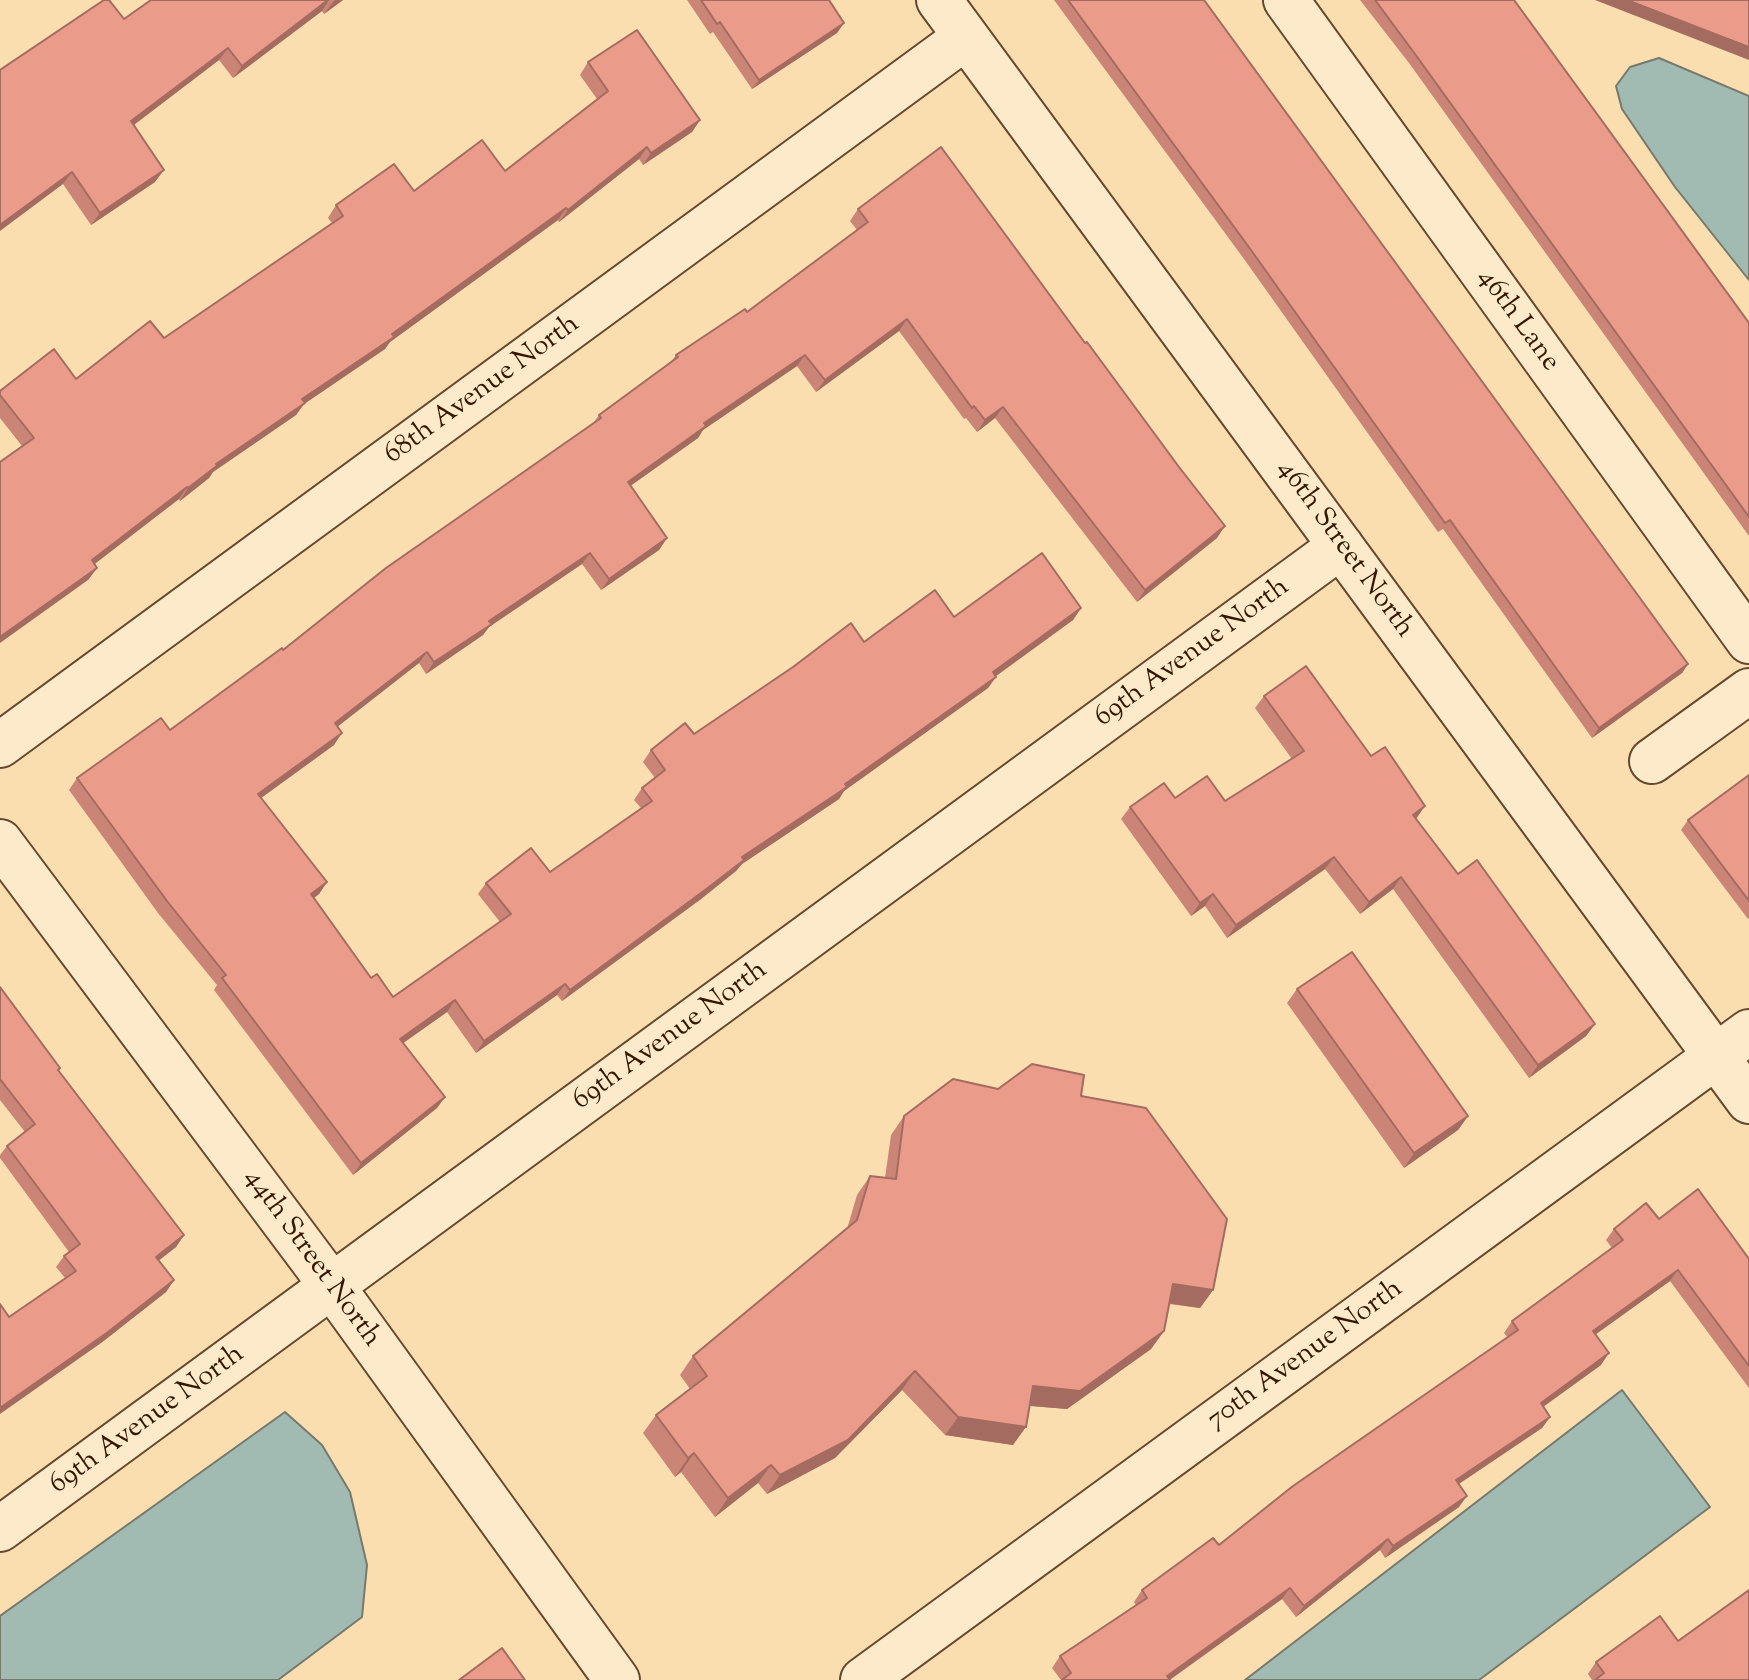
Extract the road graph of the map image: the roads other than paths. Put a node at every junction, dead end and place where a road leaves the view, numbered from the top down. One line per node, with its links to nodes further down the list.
1 (939, 0): 3 (street, 46th Street North)
2 (1286, 0): 5 (street, 46th Lane)
3 (966, 37): 4 (street, 46th Street North); 7 (street, 68th Avenue North)
4 (1341, 546): 10 (street, 46th Street North); 12 (street, 69th Avenue North)
5 (1749, 641)
6 (1749, 691): 8 (street)
7 (0, 745)
8 (1652, 761)
9 (0, 842): 12 (street, 44th Street North)
10 (1732, 1044): 11 (street, 46th Street North); 15 (street, 70th Avenue North)
11 (1749, 1101)
12 (332, 1286): 13 (street, 69th Avenue North); 14 (street, 44th Street North)
13 (0, 1529)
14 (617, 1680)
15 (863, 1680)

